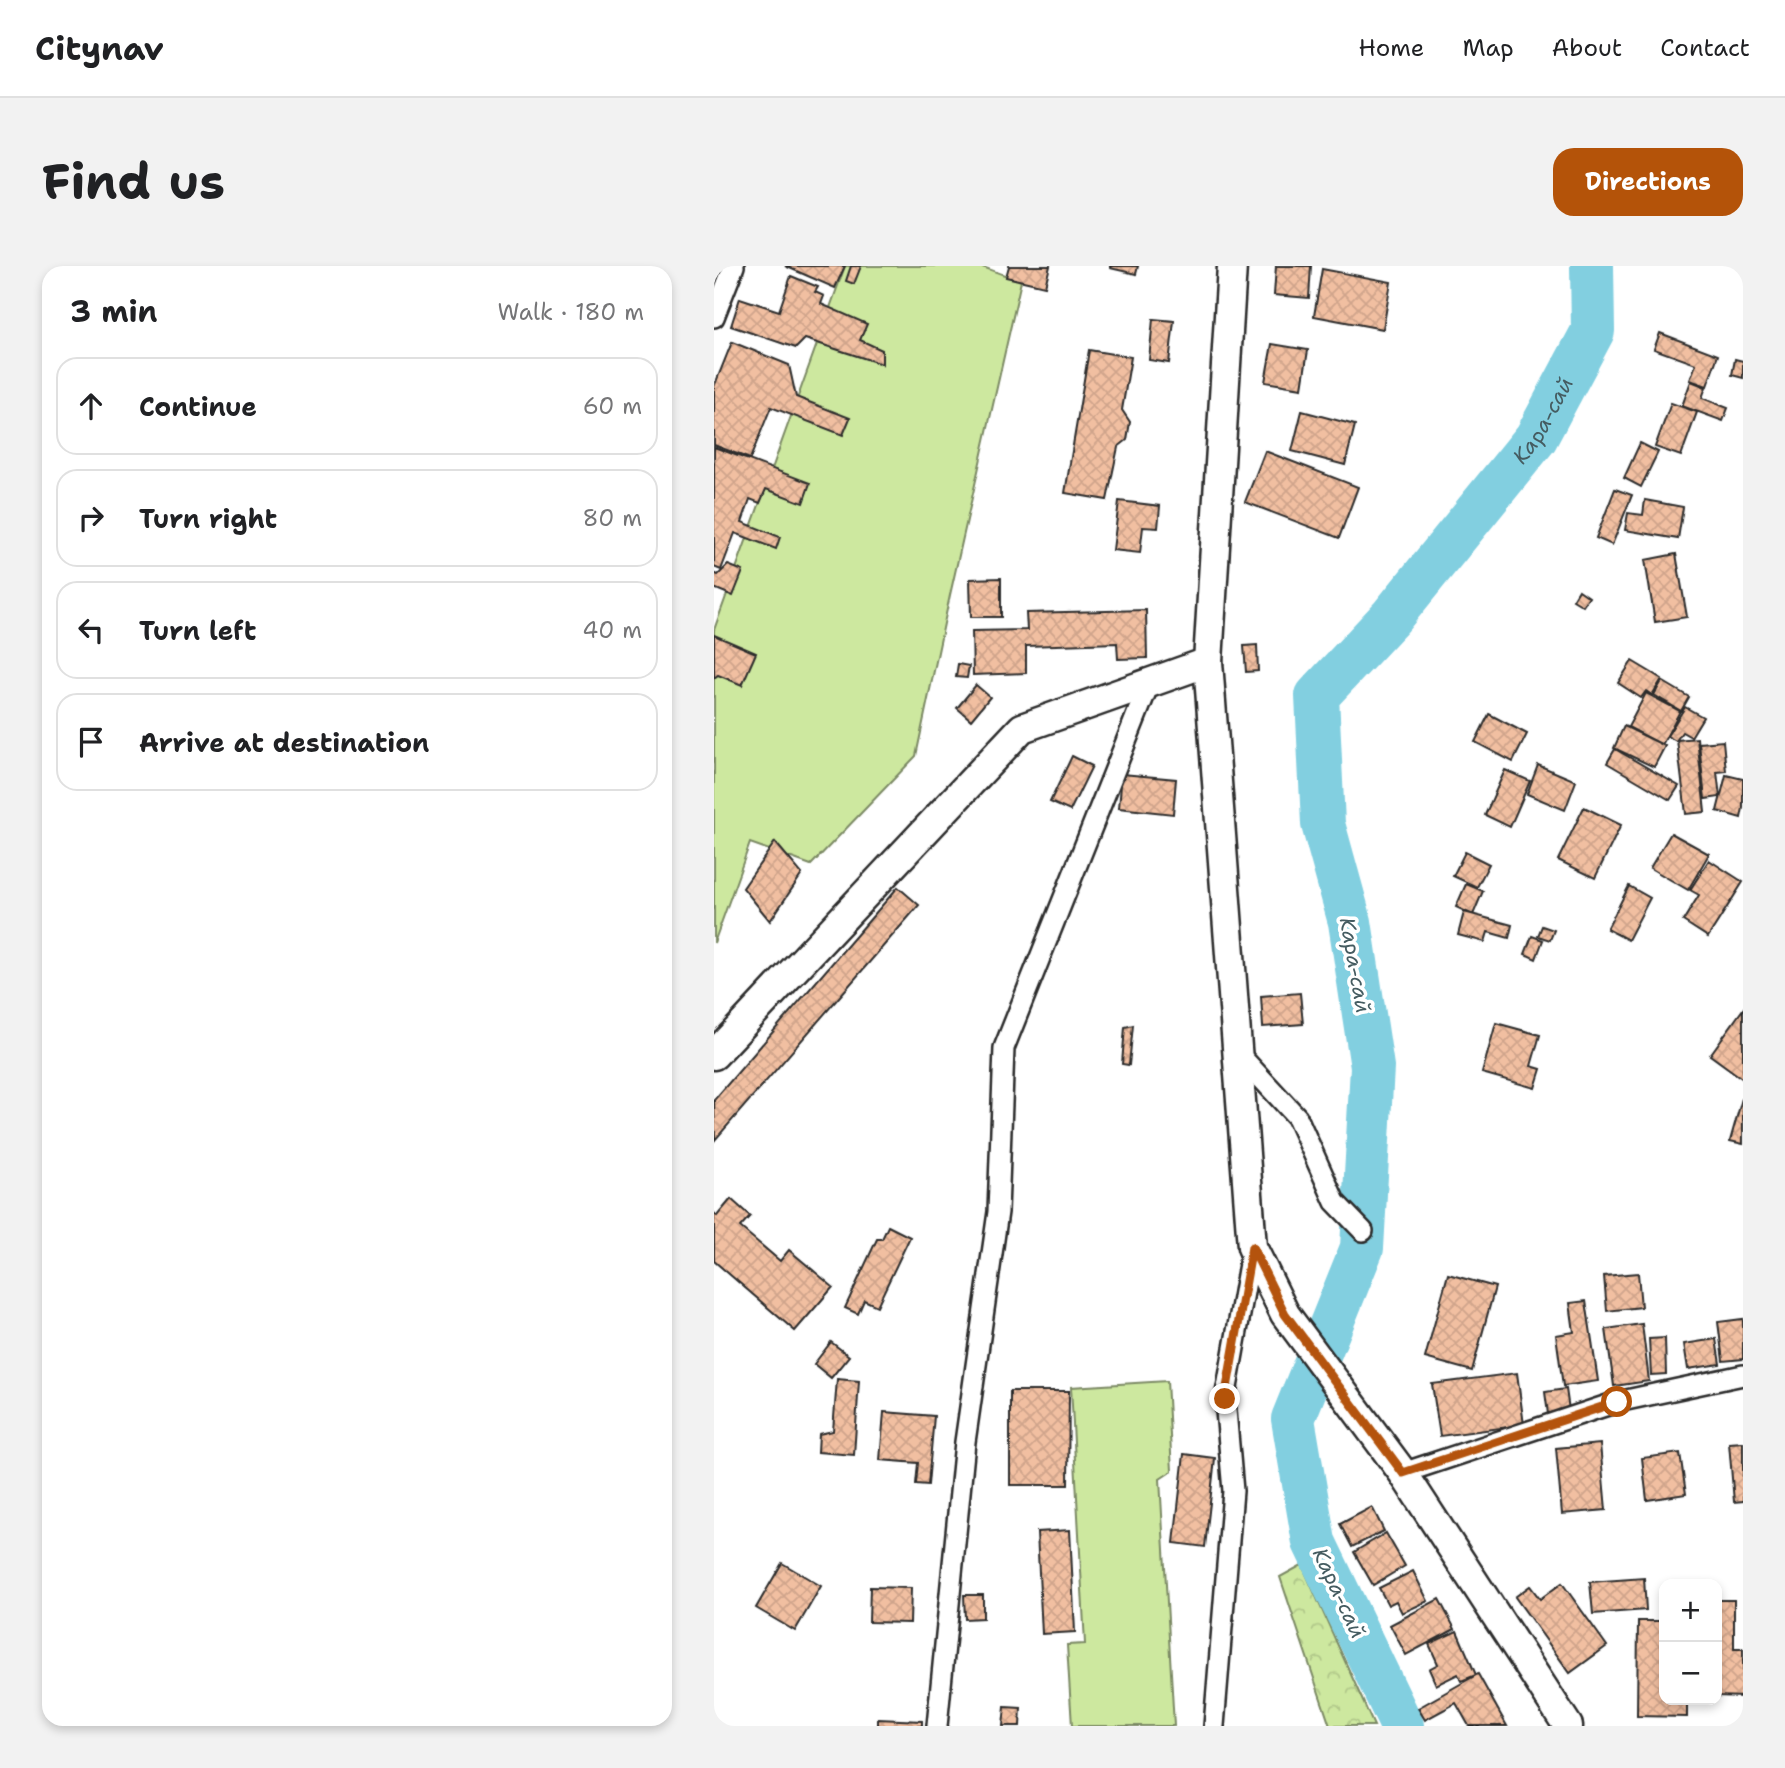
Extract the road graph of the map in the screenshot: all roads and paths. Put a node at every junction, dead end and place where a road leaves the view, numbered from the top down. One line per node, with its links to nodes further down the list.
1 (734, 266): 3 (street)
2 (1232, 266): 4 (main road)
3 (714, 317)
4 (1208, 662): 5 (main road); 6 (main road)
5 (1149, 684): 7 (main road); 12 (street)
6 (1237, 1052): 8 (street); 9 (main road)
7 (714, 1055)
8 (1363, 1231)
9 (1252, 1247): 11 (main road); 13 (street)
10 (1743, 1375): 11 (street)
11 (1403, 1473): 14 (main road)
12 (937, 1726)
13 (1214, 1726)
14 (1568, 1726)

